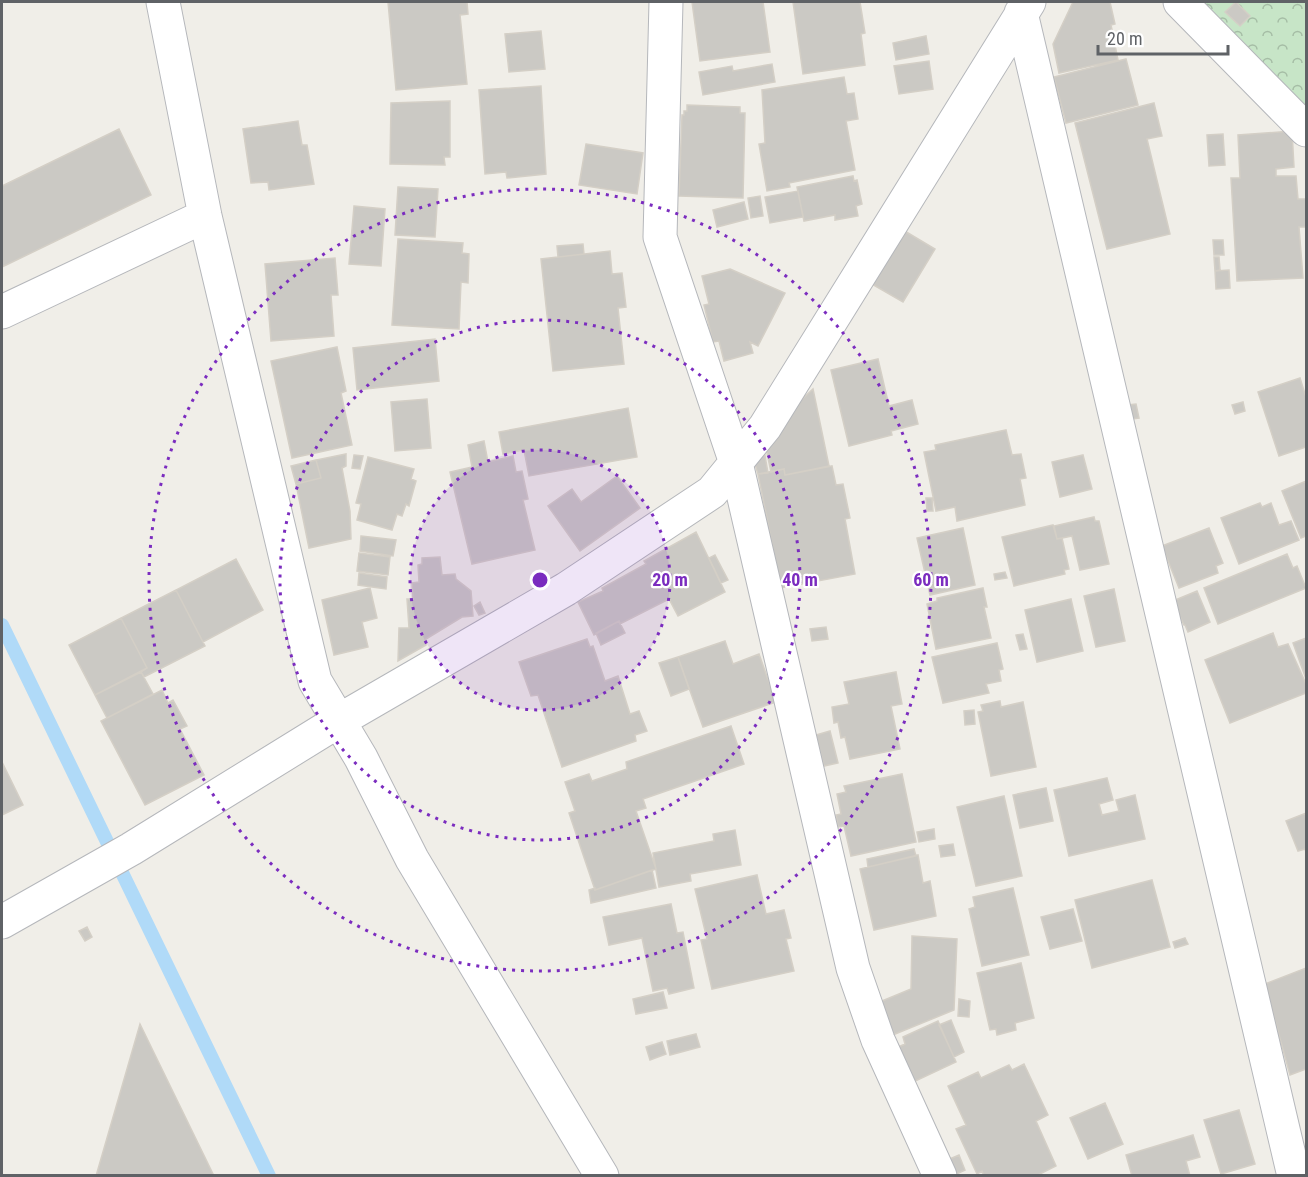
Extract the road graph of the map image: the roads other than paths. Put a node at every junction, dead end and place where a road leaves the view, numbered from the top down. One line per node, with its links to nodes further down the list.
1 (163, 2): 6 (street)
2 (666, 2): 8 (street)
3 (1180, 2): 5 (street)
4 (1025, 7): 8 (street); 13 (street)
5 (1306, 130)
6 (205, 216): 7 (street); 9 (street)
7 (2, 312)
8 (736, 463): 9 (street); 12 (street)
9 (340, 720): 10 (street); 11 (street)
10 (2, 922)
11 (602, 1176)
12 (940, 1176)
13 (1294, 1176)

